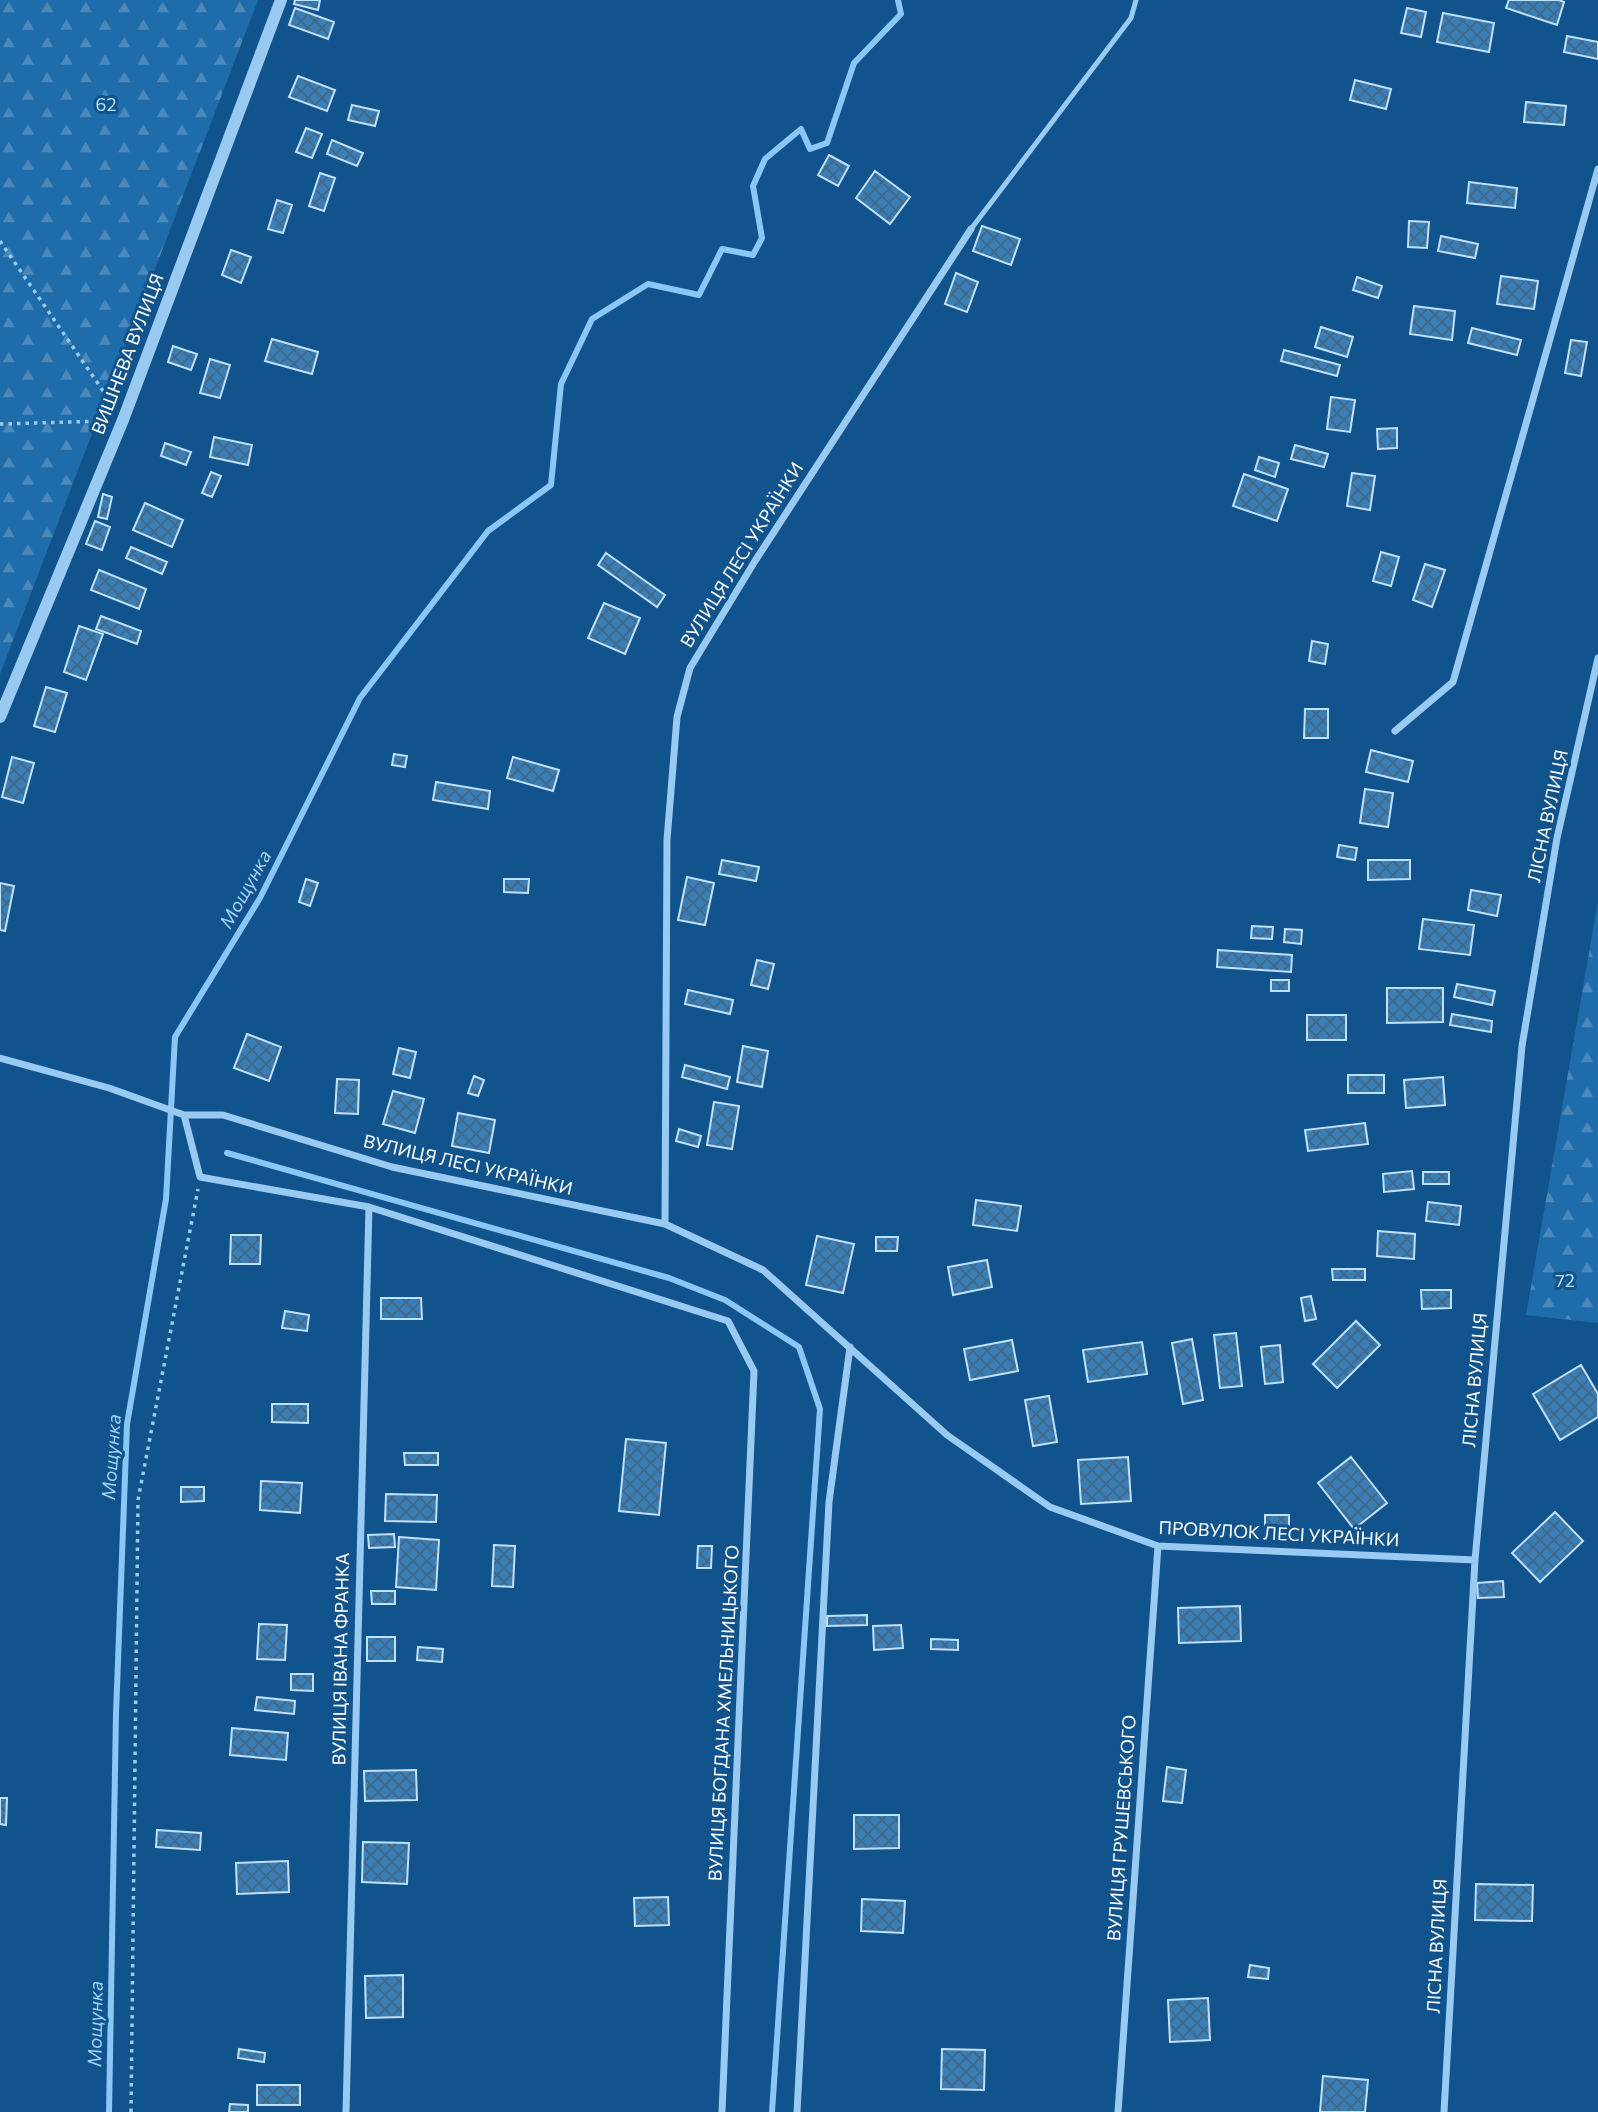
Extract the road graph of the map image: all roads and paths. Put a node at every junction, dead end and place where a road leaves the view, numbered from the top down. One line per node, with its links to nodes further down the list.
1 (281, 0): 6 (street, ВИШНЕВА ВУЛИЦЯ)
2 (1136, 0): 4 (lane, ВУЛИЦЯ ЛЕСІ УКРАЇНКИ)
3 (1598, 169): 10 (street)
4 (971, 229): 15 (street, ВУЛИЦЯ ЛЕСІ УКРАЇНКИ)
5 (0, 241): 6 (path)
6 (123, 420): 7 (path); 9 (street, ВИШНЕВА ВУЛИЦЯ)
7 (0, 424)
8 (1598, 658): 18 (street, ЛІСНА ВУЛИЦЯ)
9 (0, 717)
10 (1395, 731)
11 (0, 1058): 12 (street, ВУЛИЦЯ ЛЕСІ УКРАЇНКИ)
12 (184, 1115): 13 (street); 15 (street, ВУЛИЦЯ ЛЕСІ УКРАЇНКИ)
13 (200, 1177): 14 (street); 19 (path)
14 (369, 1207): 20 (street, ВУЛИЦЯ ІВАНА ФРАНКА); 21 (street, ВУЛИЦЯ БОГДАНА ХМЕЛЬНИЦЬКОГО)
15 (665, 1224): 16 (street, ВУЛИЦЯ ЛЕСІ УКРАЇНКИ)
16 (850, 1347): 17 (street, ПРОВУЛОК ЛЕСІ УКРАЇНКИ); 22 (street)
17 (1158, 1546): 18 (street, ПРОВУЛОК ЛЕСІ УКРАЇНКИ); 23 (street, ВУЛИЦЯ ГРУШЕВСЬКОГО)
18 (1475, 1560): 24 (street, ЛІСНА ВУЛИЦЯ)
19 (131, 2112)
20 (346, 2112)
21 (722, 2112)
22 (797, 2112)
23 (1118, 2112)
24 (1444, 2112)

